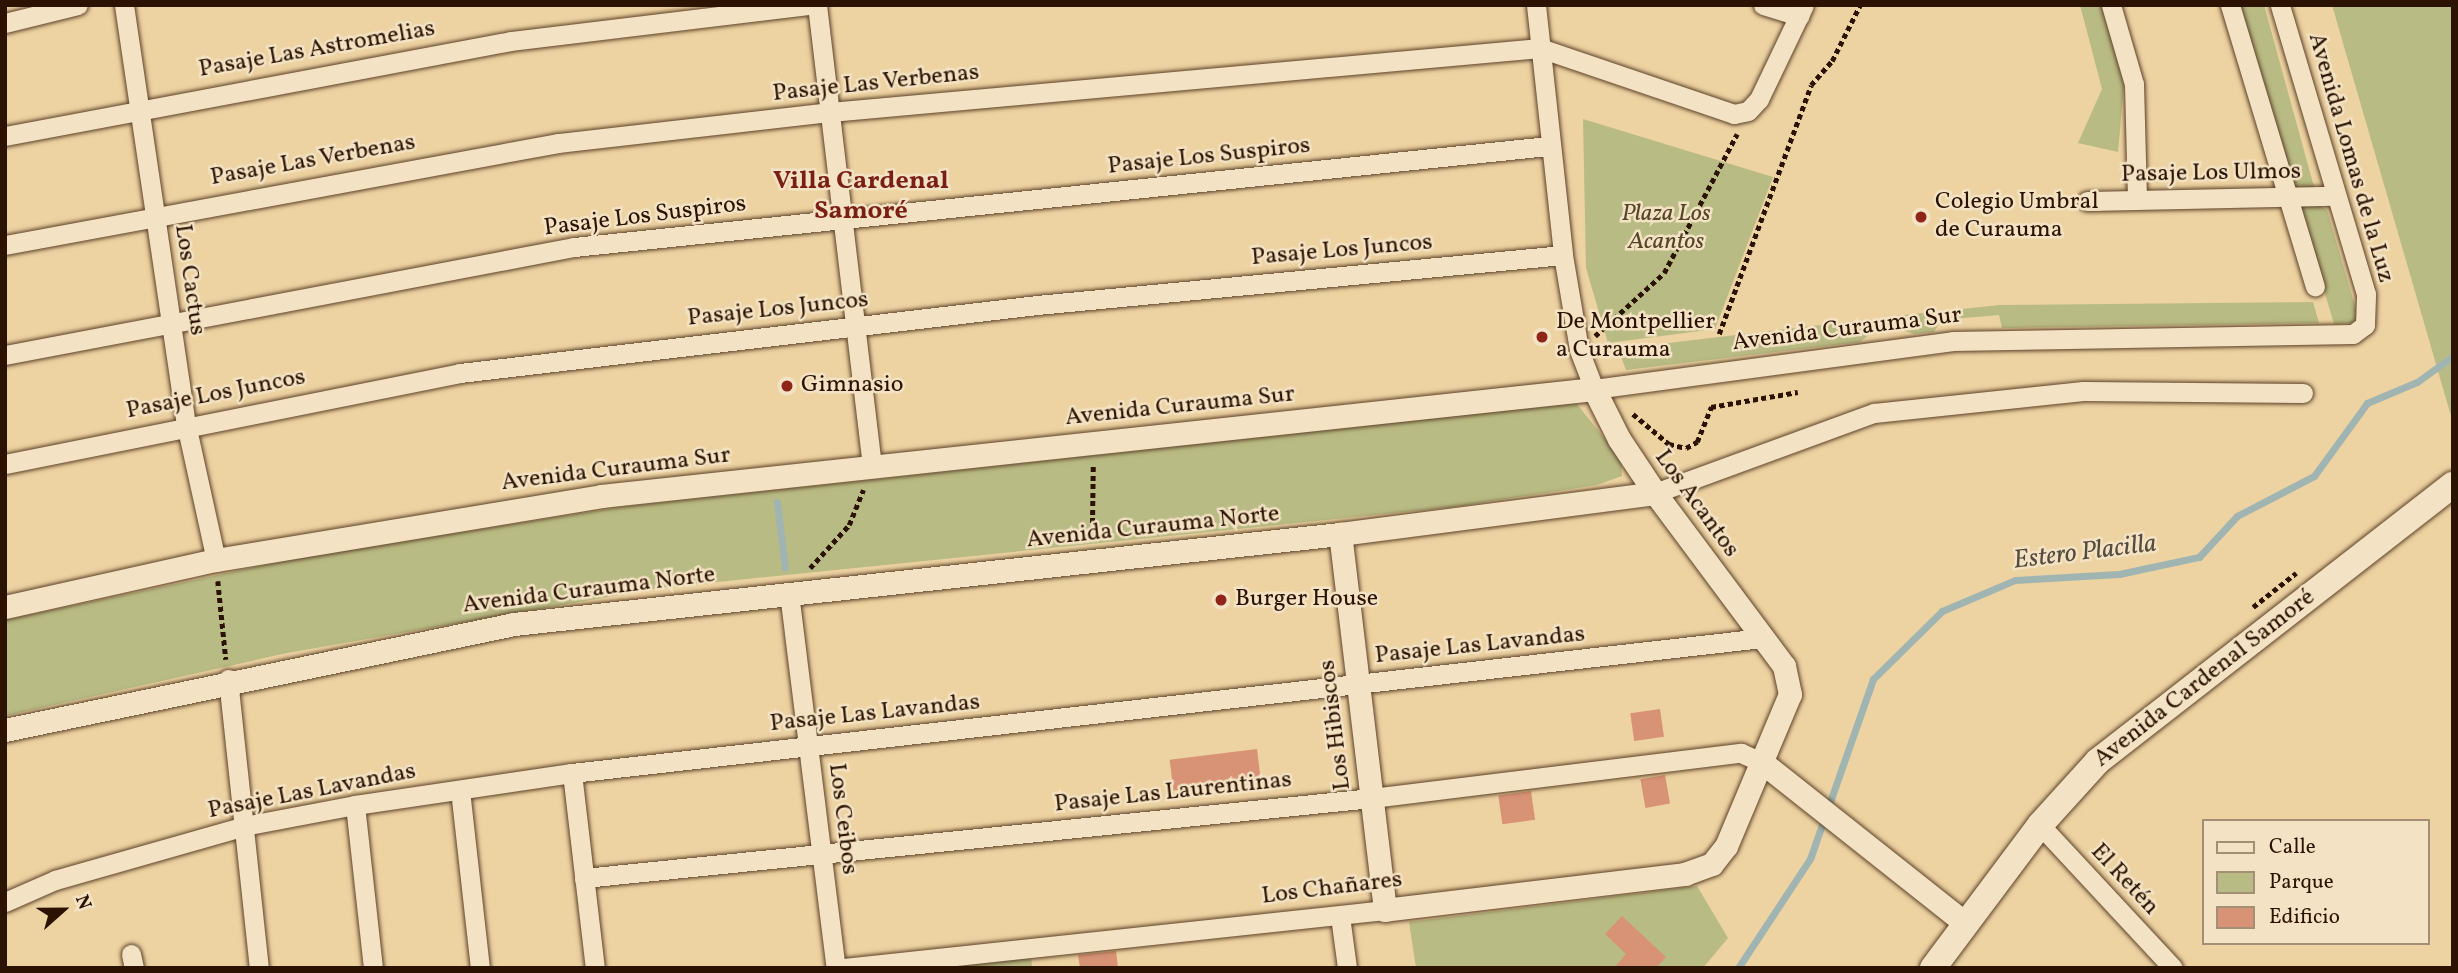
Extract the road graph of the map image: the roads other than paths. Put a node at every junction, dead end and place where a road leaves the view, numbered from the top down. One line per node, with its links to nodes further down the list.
1 (78, 5): 11 (street)
2 (124, 5): 13 (street, Los Cactus)
3 (807, 5): 13 (street, Pasaje Las Astromelias)
4 (817, 5): 14 (street)
5 (1536, 5): 12 (street, Los Acantos)
6 (1763, 5): 10 (street)
7 (2111, 5): 19 (street)
8 (2230, 5): 18 (street)
9 (2280, 5): 17 (street, Avenida Lomas de la Luz)
10 (1801, 11): 12 (street, Pasaje Las Verbenas)
11 (5, 23)
12 (1539, 48): 14 (street, Pasaje Las Verbenas); 16 (street, Los Acantos)
13 (139, 107): 15 (street, Pasaje Las Astromelias); 21 (street, Los Cactus)
14 (830, 112): 21 (street, Pasaje Las Verbenas); 22 (street)
15 (5, 136)
16 (1548, 146): 22 (street, Pasaje Los Suspiros); 24 (street, Los Acantos)
17 (2336, 196): 18 (street, Pasaje Los Ulmos); 27 (street, Avenida Lomas de la Luz)
18 (2288, 197): 19 (street, Pasaje Los Ulmos); 25 (street)
19 (2137, 200): 20 (street, Pasaje Los Ulmos)
20 (2087, 201)
21 (155, 214): 23 (street, Pasaje Las Verbenas); 26 (street, Los Cactus)
22 (842, 219): 26 (street, Pasaje Los Suspiros); 28 (street)
23 (5, 245)
24 (1563, 255): 28 (street, Pasaje Los Juncos); 30 (street, Los Acantos)
25 (2315, 286)
26 (170, 320): 29 (street, Pasaje Los Suspiros); 32 (street, Los Cactus)
27 (2365, 325): 30 (street, Avenida Curauma Sur)
28 (856, 326): 32 (street, Pasaje Los Juncos); 34 (street)
29 (5, 355)
30 (1594, 389): 34 (street, Avenida Curauma Sur); 36 (street, Los Acantos)
31 (2303, 393): 36 (street, Avenida Curauma Norte)
32 (186, 424): 33 (street, Pasaje Los Juncos); 38 (street, Los Cactus)
33 (5, 464)
34 (872, 466): 38 (street, Avenida Curauma Sur)
35 (2453, 485): 51 (main road, Avenida Cardenal Samoré)
36 (1655, 493): 37 (street, Avenida Curauma Norte); 41 (street, Los Acantos)
37 (1340, 534): 39 (street, Avenida Curauma Norte); 43 (street, Los Hibiscos)
38 (216, 560): 40 (street, Avenida Curauma Sur)
39 (789, 593): 42 (street, Avenida Curauma Norte); 45 (street, Los Ceibos)
40 (5, 607)
41 (1763, 638): 43 (street, Pasaje Las Lavandas); 46 (street, Los Acantos)
42 (228, 679): 44 (street, Avenida Curauma Norte); 52 (street)
43 (1358, 684): 45 (street, Pasaje Las Lavandas); 49 (street, Los Hibiscos)
44 (5, 730)
45 (808, 746): 47 (street, Pasaje Las Lavandas); 53 (street, Los Ceibos)
46 (1763, 763): 49 (street, Pasaje Las Laurentinas); 56 (street, Los Chañares); 58 (street)
47 (572, 773): 48 (street, Pasaje Las Lavandas); 54 (street)
48 (460, 790): 50 (street, Pasaje Las Lavandas); 62 (street)
49 (1372, 798): 53 (street, Pasaje Las Laurentinas); 56 (street, Los Hibiscos)
50 (355, 804): 52 (street, Pasaje Las Lavandas); 61 (street)
51 (2040, 825): 58 (main road, Avenida Cardenal Samoré); 68 (street, El Retén)
52 (244, 826): 55 (street, Pasaje Las Lavandas); 60 (street)
53 (822, 852): 54 (street, Pasaje Las Laurentinas); 64 (street, Los Ceibos)
54 (584, 878): 63 (street)
55 (5, 902)
56 (1385, 910): 57 (street, Los Chañares)
57 (1340, 916): 59 (street, Los Chañares); 66 (street)
58 (1965, 923): 67 (main road, Avenida Cardenal Samoré)
59 (957, 961): 65 (street, Los Chañares)
60 (259, 968)
61 (373, 968)
62 (480, 968)
63 (595, 968)
64 (836, 968)
65 (844, 968)
66 (1347, 968)
67 (1933, 968)
68 (2173, 968)

